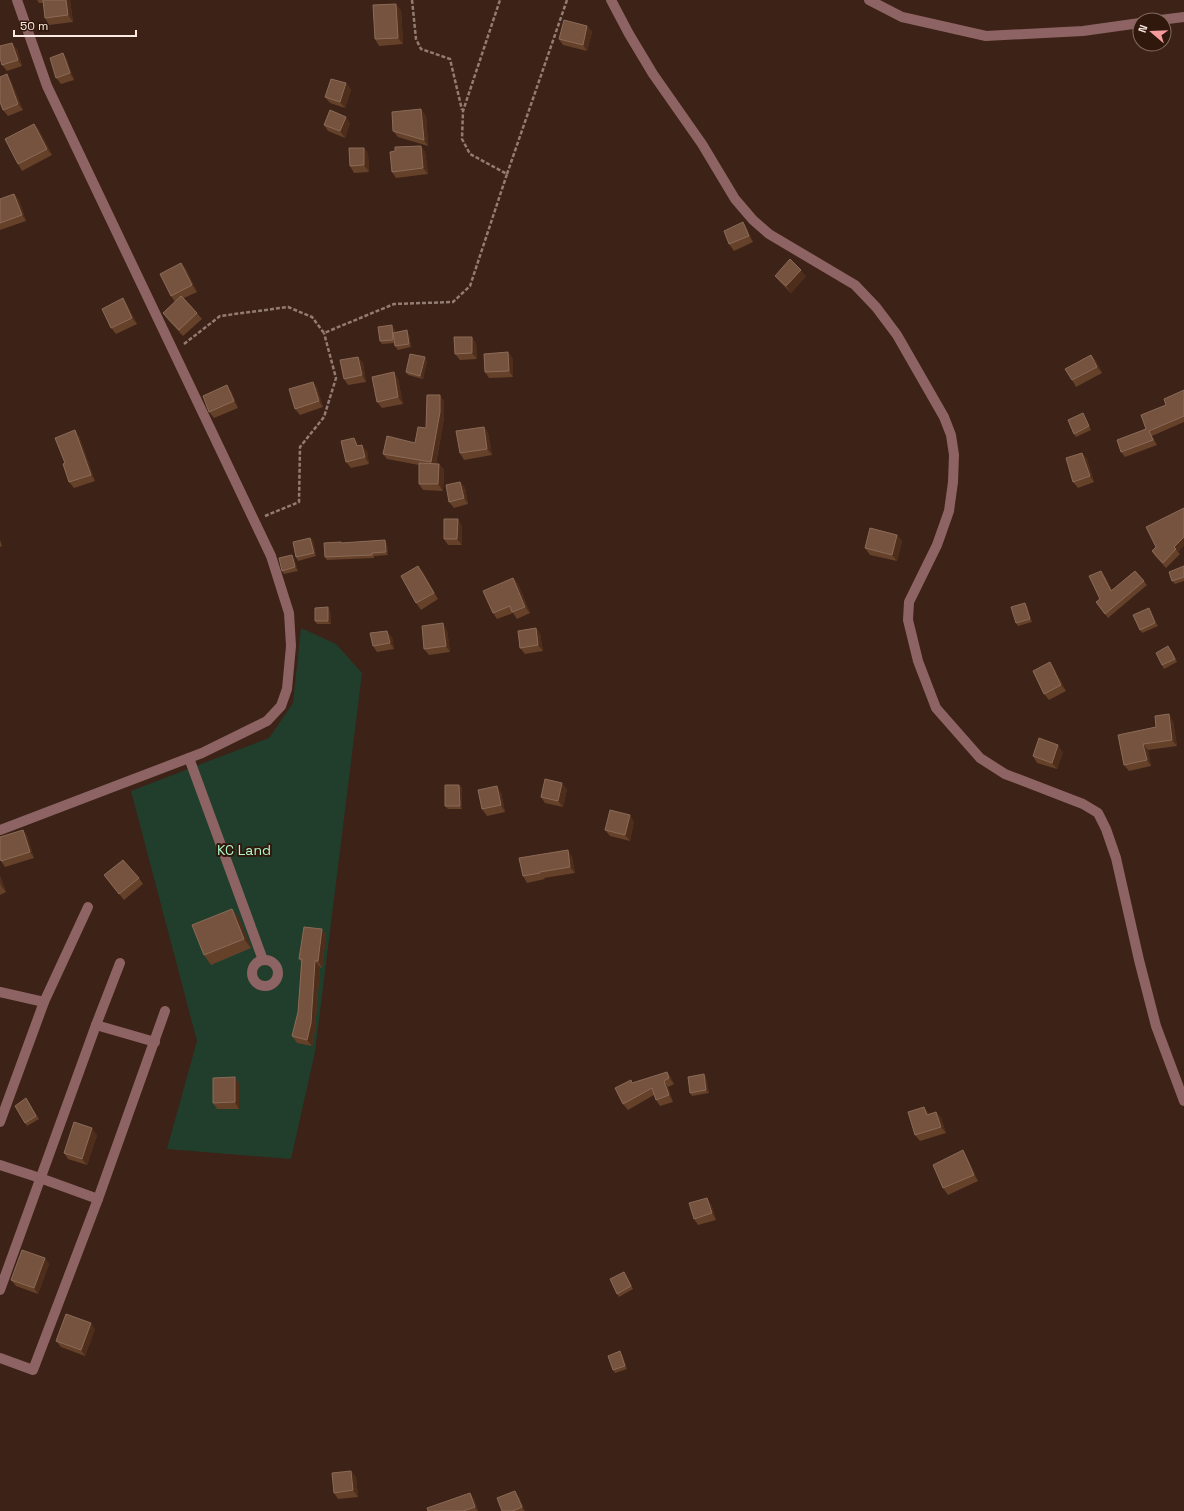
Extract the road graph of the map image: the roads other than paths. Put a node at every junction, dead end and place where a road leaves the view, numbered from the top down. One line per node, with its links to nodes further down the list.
1 (17, 0): 7 (street)
2 (611, 0): 17 (street)
3 (869, 0): 6 (street)
4 (1184, 17): 5 (street)
5 (1172, 18)
6 (1132, 24)
7 (189, 758): 8 (street); 10 (street)
8 (0, 830)
9 (88, 907): 13 (street)
10 (263, 960)
11 (120, 962): 15 (street)
12 (0, 992): 13 (street)
13 (44, 1002): 18 (street)
14 (165, 1011): 16 (street)
15 (96, 1025): 16 (street); 20 (street)
16 (155, 1042): 21 (street)
17 (1184, 1101)
18 (0, 1122)
19 (0, 1165): 20 (street)
20 (40, 1178): 21 (street); 22 (street)
21 (98, 1199): 23 (street)
22 (0, 1290)
23 (0, 1358)

